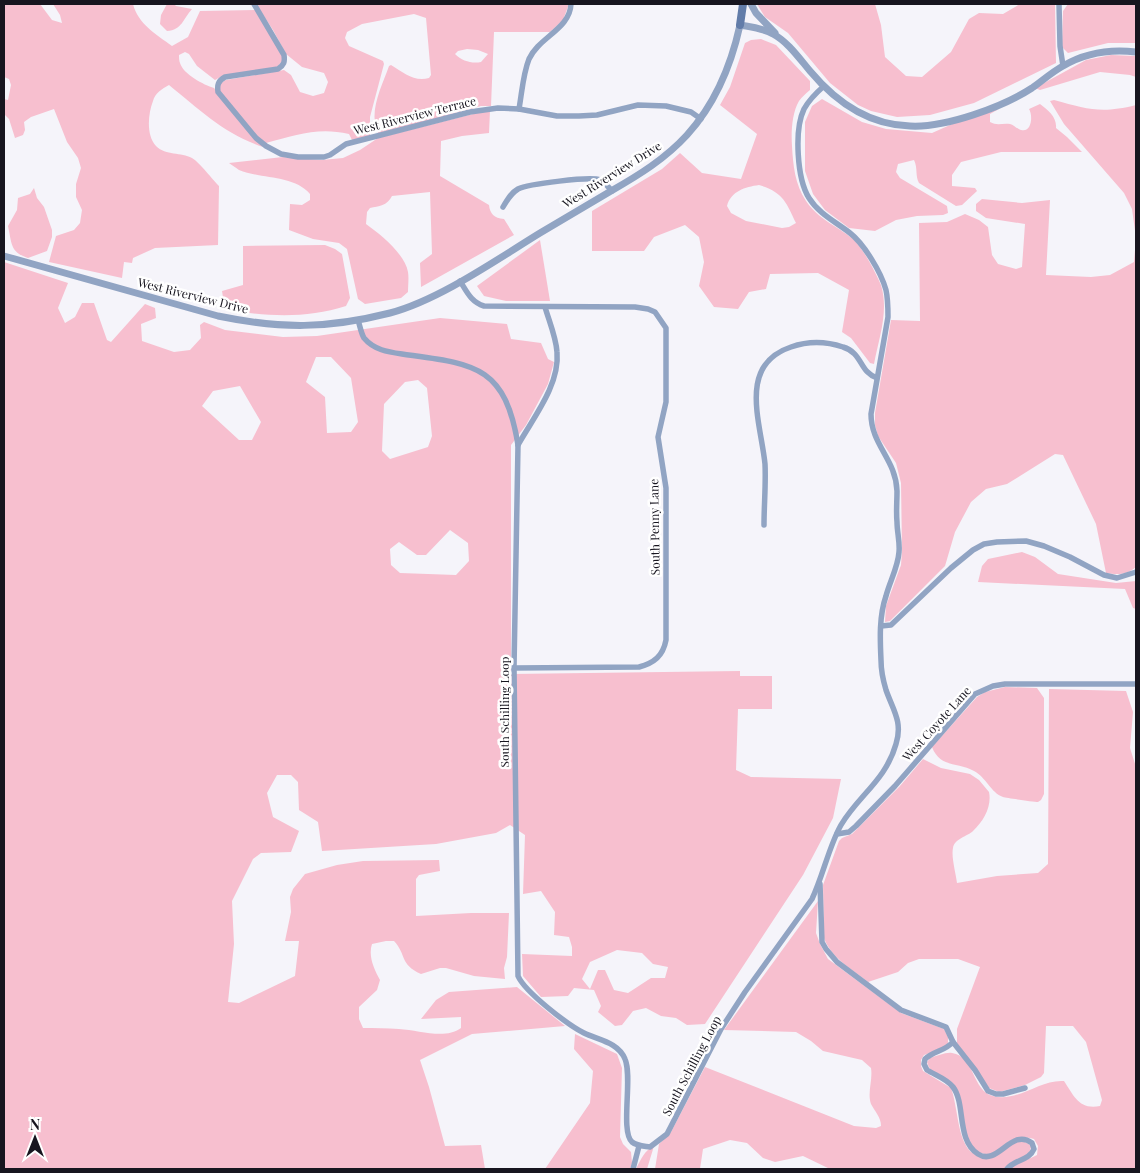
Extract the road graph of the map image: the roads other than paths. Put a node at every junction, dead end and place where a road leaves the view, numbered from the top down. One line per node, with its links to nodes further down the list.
1 (254, 4): 11 (street, West Riverview Terrace)
2 (571, 4): 11 (street)
3 (743, 4): 6 (main road)
4 (751, 4): 7 (street)
5 (1059, 4): 9 (street)
6 (740, 25): 7 (street); 12 (street, West Riverview Drive)
7 (786, 44): 10 (street)
8 (1136, 52): 9 (street)
9 (1063, 66): 10 (street)
10 (824, 86): 19 (street, South Schilling Loop)
11 (519, 109): 12 (street, West Riverview Terrace)
12 (701, 119): 13 (street, West Riverview Drive)
13 (612, 191): 14 (street); 16 (street, West Riverview Drive)
14 (502, 206)
15 (4, 256): 18 (street, West Riverview Drive)
16 (460, 281): 17 (street, South Penny Lane); 18 (street, West Riverview Drive)
17 (545, 307): 20 (street); 24 (street, South Penny Lane)
18 (358, 320): 20 (street, South Schilling Loop)
19 (877, 378): 21 (street); 23 (street, South Schilling Loop)
20 (518, 445): 24 (street, South Schilling Loop)
21 (764, 525)
22 (1136, 572): 23 (street)
23 (881, 626): 26 (street, South Schilling Loop)
24 (514, 668): 30 (street, South Schilling Loop)
25 (1136, 684): 26 (street, West Coyote Lane)
26 (837, 834): 27 (street, South Schilling Loop)
27 (820, 882): 28 (street); 30 (street, South Schilling Loop)
28 (953, 1042): 29 (street); 32 (street)
29 (1025, 1088)
30 (639, 1146): 31 (street)
31 (634, 1169)
32 (1007, 1169)

